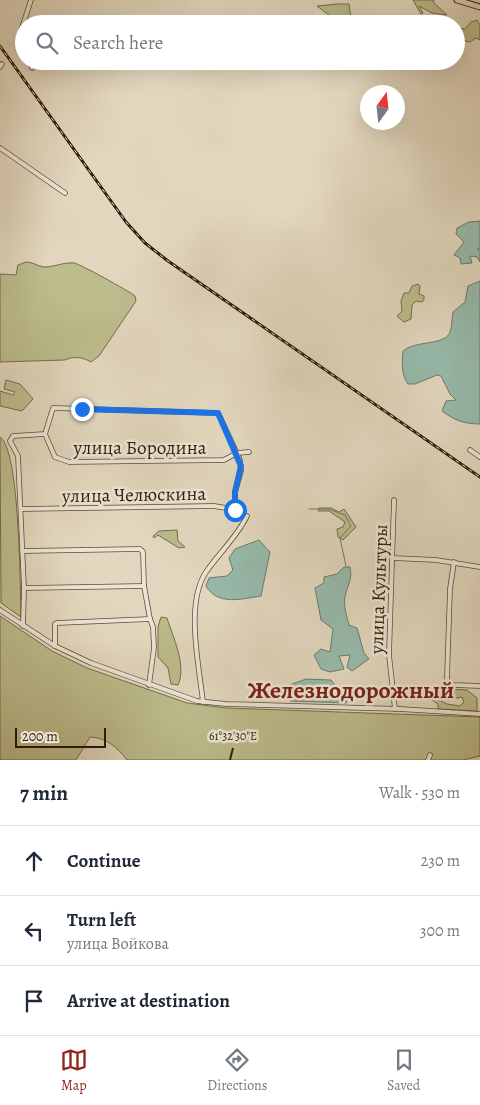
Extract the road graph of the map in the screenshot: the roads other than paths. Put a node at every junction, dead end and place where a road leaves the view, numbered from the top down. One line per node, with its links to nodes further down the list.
1 (31, 0): 4 (street)
2 (457, 0): 3 (main road)
3 (479, 6)
4 (26, 15)
5 (0, 148): 6 (street)
6 (65, 193)
7 (45, 434): 10 (street, улица Бородина); 10 (street); 13 (street)
8 (470, 450): 11 (street)
9 (249, 452): 10 (street, улица Бородина)
10 (237, 453): 14 (street)
11 (480, 457)
12 (394, 500): 16 (street, улица Культуры)
13 (21, 509): 14 (street, улица Челюскина); 15 (street)
14 (235, 510): 27 (street, улица Челюскина)
15 (22, 551): 19 (street); 20 (street)
16 (393, 558): 17 (street); 28 (street, улица Культуры)
17 (454, 562): 18 (street); 26 (street)
18 (480, 567)
19 (144, 586): 20 (street); 22 (street)
20 (24, 588): 23 (street)
21 (0, 610): 23 (street)
22 (150, 619): 24 (street); 25 (street)
23 (23, 626): 24 (street)
24 (54, 646): 25 (street)
25 (150, 685): 27 (street)
26 (480, 686)
27 (203, 702): 28 (street)
28 (395, 708): 29 (street)
29 (480, 714)
30 (430, 754): 31 (street)
31 (428, 760)

